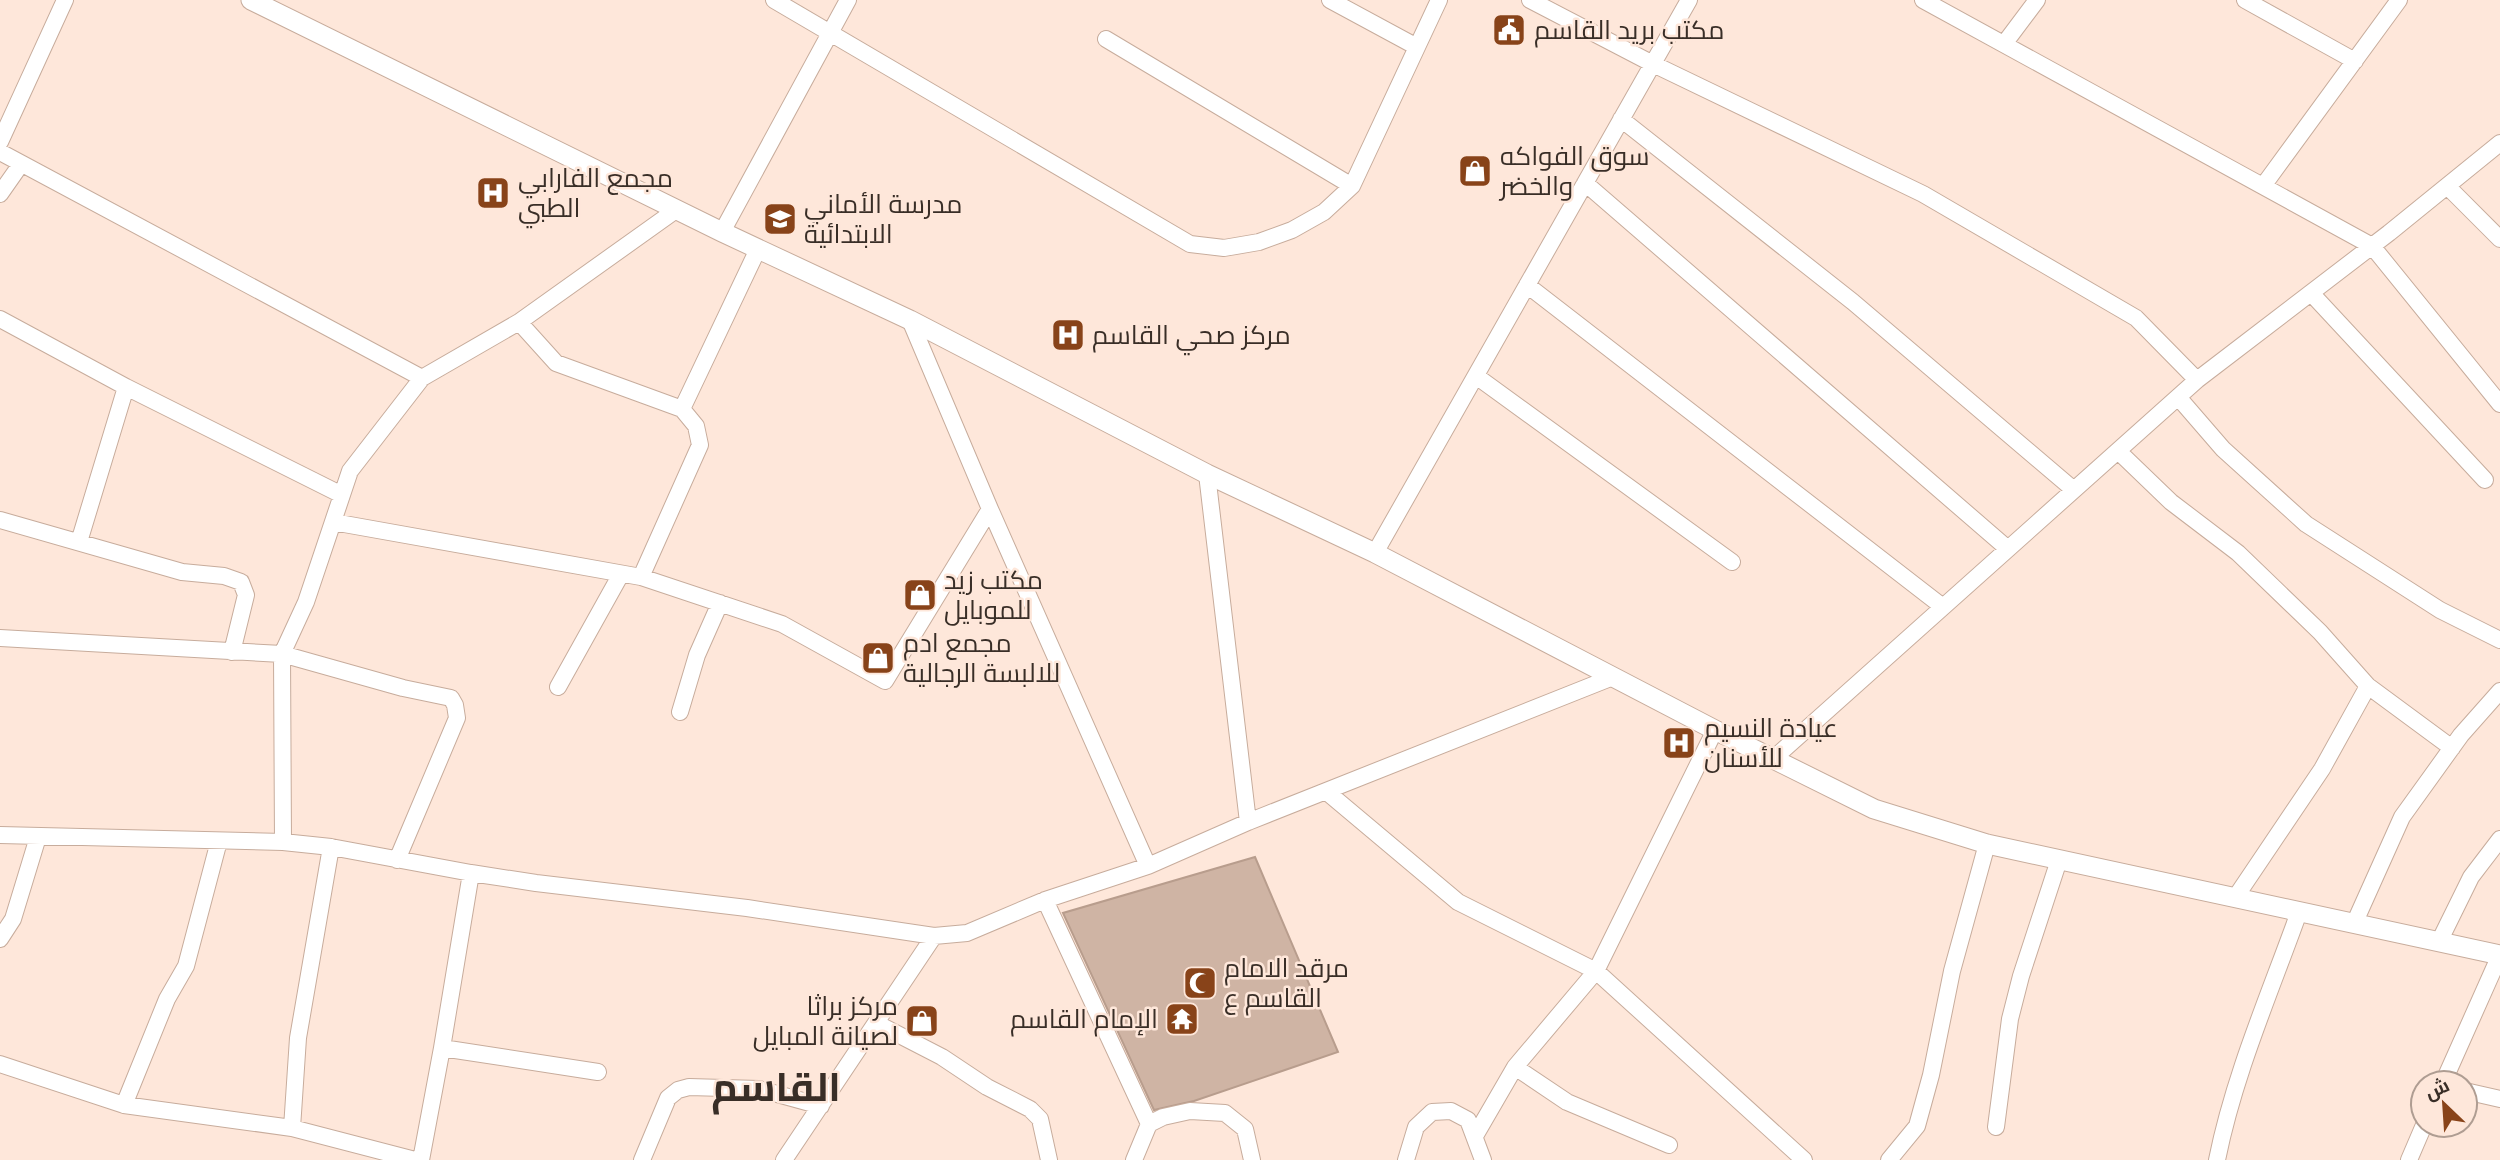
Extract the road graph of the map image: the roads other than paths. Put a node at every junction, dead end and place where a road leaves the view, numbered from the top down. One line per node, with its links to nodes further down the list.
1 (65, 0): 20 (street)
2 (251, 0): 29 (street)
3 (774, 0): 13 (street)
4 (848, 0): 13 (street)
5 (1330, 0): 16 (street)
6 (1438, 0): 16 (street)
7 (1530, 0): 18 (street)
8 (1689, 0): 18 (street)
9 (1923, 0): 15 (street)
10 (2037, 0): 15 (street)
11 (2245, 0): 17 (street)
12 (2399, 0): 17 (street)
13 (831, 32): 25 (street); 30 (street)
14 (1106, 39): 25 (street)
15 (2004, 44): 26 (street)
16 (1417, 47): 25 (street)
17 (2355, 61): 26 (street)
18 (1653, 64): 19 (street); 41 (street)
19 (1621, 120): 24 (street); 49 (street)
20 (0, 142)
21 (2500, 143): 27 (street)
22 (0, 152): 23 (street)
23 (21, 163): 28 (street); 40 (street)
24 (1585, 183): 34 (street); 55 (street)
25 (1352, 186)
26 (2263, 186): 32 (street)
27 (2446, 186): 31 (street); 32 (street)
28 (0, 194)
29 (676, 210): 30 (street); 38 (street)
30 (722, 232): 33 (street)
31 (2500, 239)
32 (2372, 246): 35 (street); 44 (street)
33 (758, 249): 37 (street); 45 (street)
34 (1527, 285): 39 (street); 61 (street)
35 (2311, 293): 41 (street); 48 (street)
36 (0, 319): 42 (street)
37 (909, 320): 47 (street); 51 (street)
38 (519, 322): 40 (street); 45 (street)
39 (1476, 376): 56 (street); 57 (street)
40 (422, 377): 50 (street)
41 (2197, 380): 43 (street)
42 (125, 387): 50 (street); 54 (street)
43 (2178, 397): 46 (street); 63 (street)
44 (2500, 404)
45 (682, 409): 59 (street)
46 (2118, 450): 49 (street); 67 (street)
47 (1207, 474): 56 (street); 75 (street)
48 (2485, 480)
49 (2074, 490): 55 (street)
50 (342, 495): 53 (street)
51 (990, 509): 60 (street); 85 (street)
52 (0, 520): 54 (street)
53 (333, 522): 58 (street); 65 (street)
54 (79, 542): 64 (street)
55 (2008, 549): 61 (street)
56 (1375, 553): 66 (street)
57 (1732, 562)
58 (621, 574): 59 (street); 68 (street)
59 (641, 576): 60 (street)
60 (720, 603): 70 (street)
61 (1943, 607): 73 (street)
62 (0, 638): 64 (street)
63 (2500, 640)
64 (232, 652): 65 (street)
65 (282, 654): 80 (street); 83 (street)
66 (1613, 677): 71 (street); 74 (street)
67 (2368, 686): 72 (street); 87 (street)
68 (558, 687)
69 (2500, 691): 72 (street)
70 (680, 712)
71 (1716, 730): 73 (street); 95 (street)
72 (2452, 748): 90 (street)
73 (1773, 759): 81 (street)
74 (1327, 792): 75 (street); 95 (street)
75 (1248, 822): 85 (street)
76 (0, 835): 77 (street)
77 (38, 837): 79 (street); 92 (street)
78 (2500, 839): 93 (street)
79 (219, 841): 80 (street); 104 (street)
80 (283, 842): 82 (street)
81 (1987, 844): 84 (street); 122 (street)
82 (331, 847): 83 (street); 108 (street)
83 (397, 860): 86 (street)
84 (2059, 860): 87 (street); 107 (street)
85 (1148, 866): 88 (street)
86 (471, 873): 91 (street); 97 (street)
87 (2235, 898): 89 (street)
88 (1045, 900): 91 (street); 106 (street)
89 (2299, 912): 90 (street); 123 (street)
90 (2354, 924): 93 (street)
91 (934, 936): 96 (street)
92 (0, 939)
93 (2439, 942): 94 (street)
94 (2500, 955): 100 (street)
95 (1596, 971): 99 (street); 121 (street)
96 (876, 1023): 105 (street); 116 (street)
97 (442, 1048): 101 (street); 113 (street)
98 (0, 1064): 104 (street)
99 (1515, 1067): 109 (street); 111 (street)
100 (2449, 1069)
101 (598, 1072)
102 (2479, 1095): 103 (street)
103 (2500, 1100)
104 (124, 1105): 108 (street)
105 (821, 1106): 114 (street); 115 (street)
106 (1149, 1125): 117 (street); 118 (street)
107 (1996, 1127)
108 (292, 1128): 112 (street)
109 (1475, 1136): 119 (street); 120 (street)
110 (2418, 1139): 124 (street)
111 (1669, 1145)
112 (415, 1160)
113 (421, 1160)
114 (642, 1160)
115 (784, 1160)
116 (1049, 1160)
117 (1134, 1160)
118 (1252, 1160)
119 (1406, 1160)
120 (1483, 1160)
121 (1804, 1160)
122 (1889, 1160)
123 (2217, 1160)
124 (2409, 1160)

